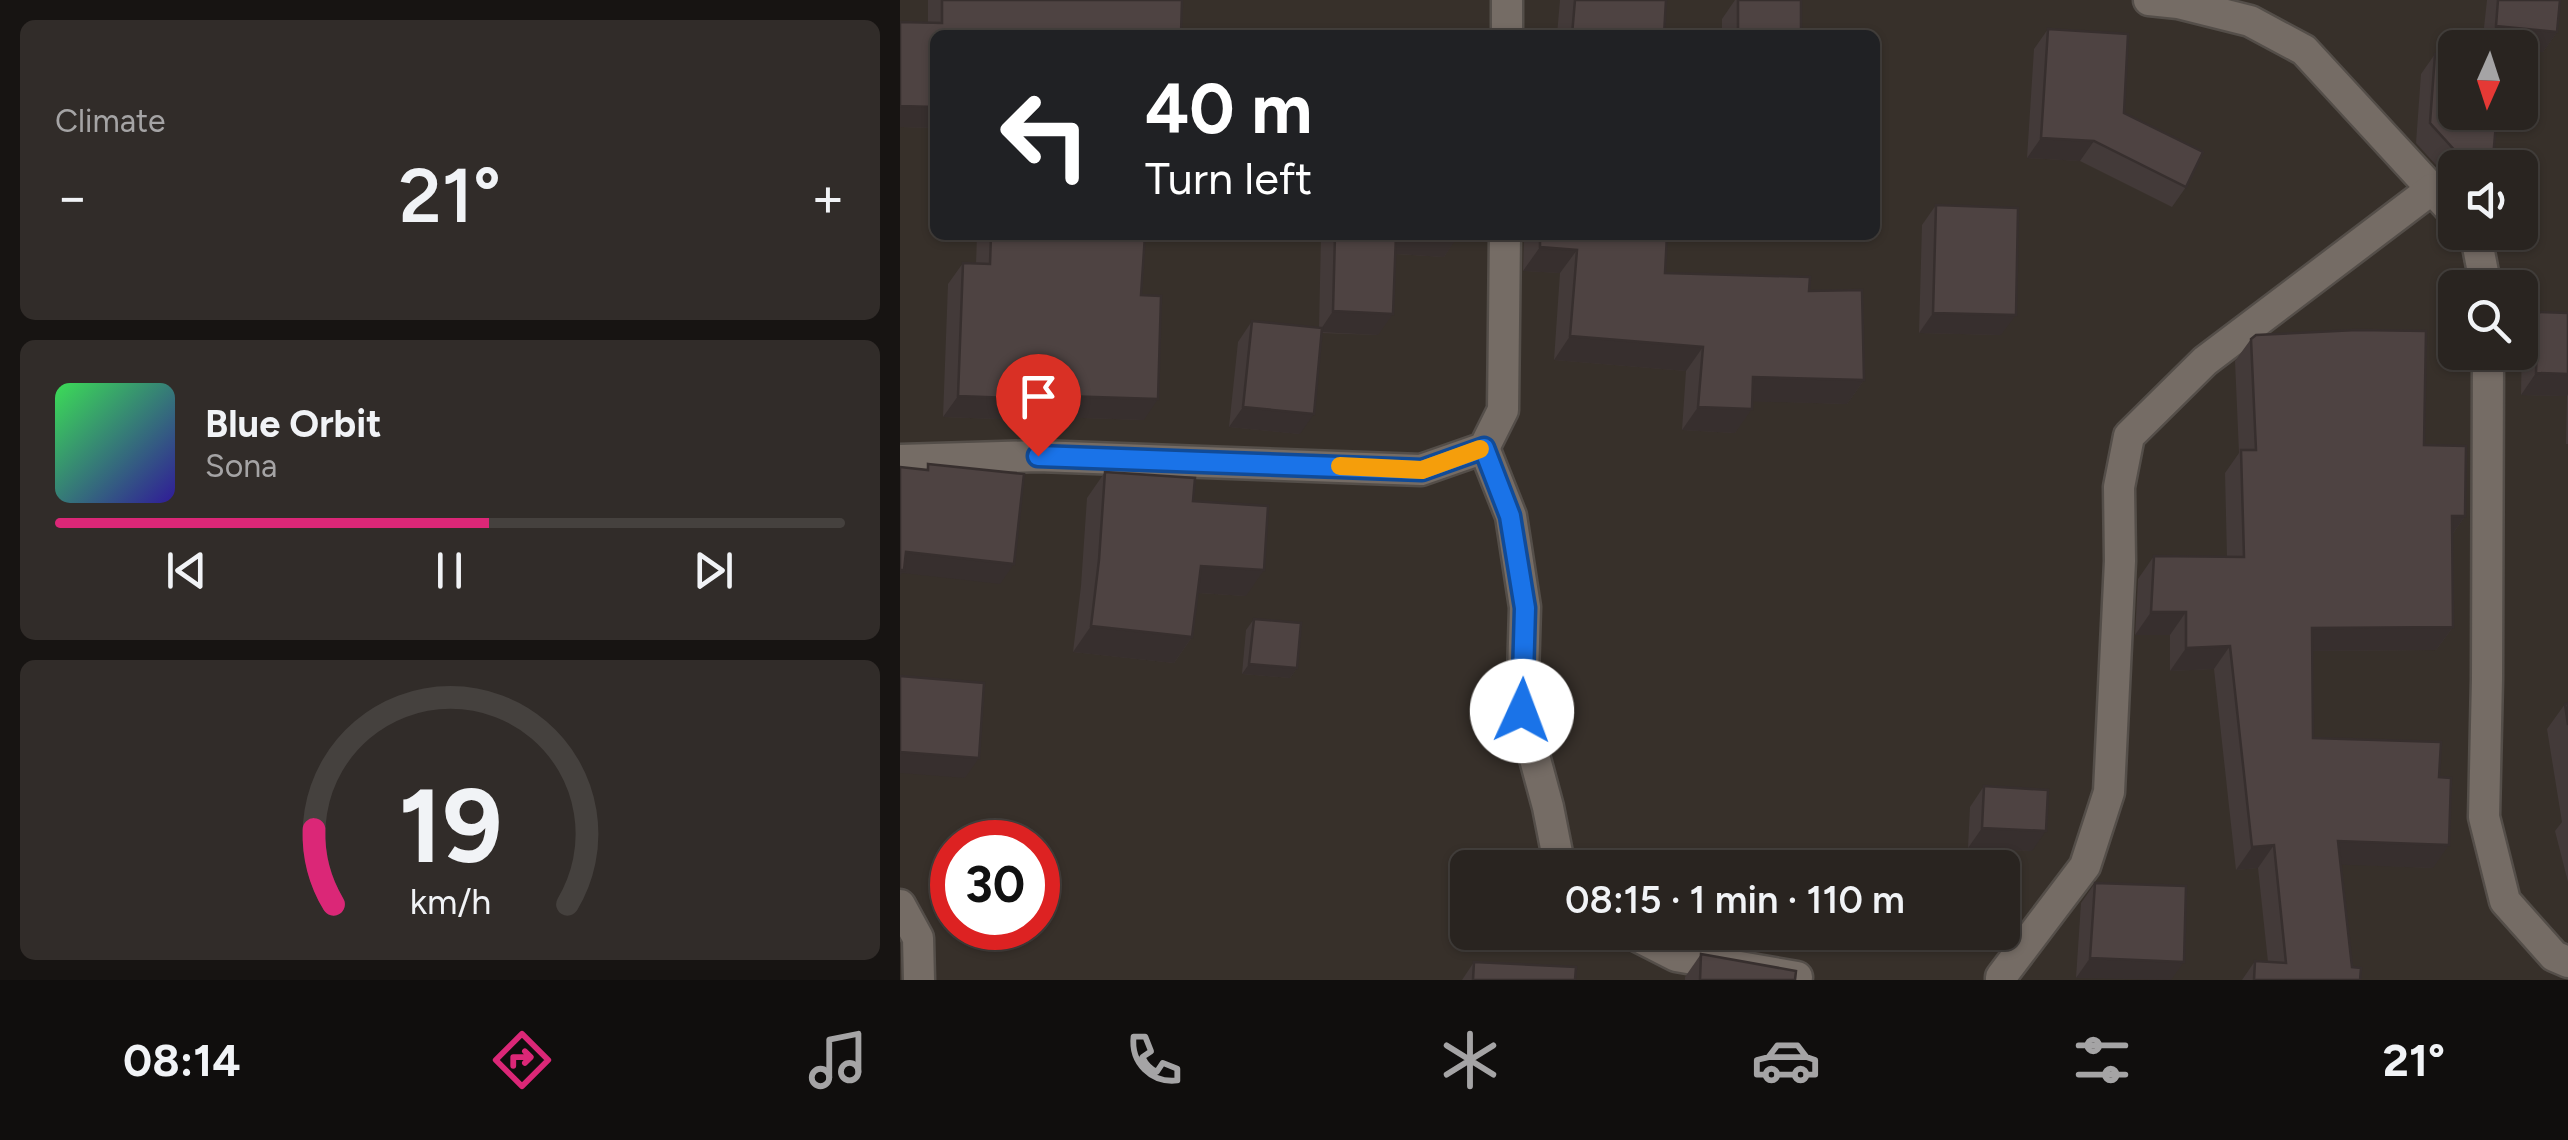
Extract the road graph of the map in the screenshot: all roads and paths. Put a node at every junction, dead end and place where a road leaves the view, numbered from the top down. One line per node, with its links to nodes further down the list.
1 (1508, 0): 3 (street)
2 (2148, 0): 4 (street)
3 (1507, 30)
4 (2432, 189): 5 (street); 16 (street)
5 (2438, 196)
6 (1505, 240): 8 (street)
7 (2488, 370): 13 (street)
8 (1484, 448): 9 (street); 10 (street)
9 (900, 460)
10 (1556, 850)
11 (900, 904): 15 (street)
12 (1664, 950): 14 (street)
13 (2568, 962)
14 (1798, 977)
15 (918, 980)
16 (2001, 980)

